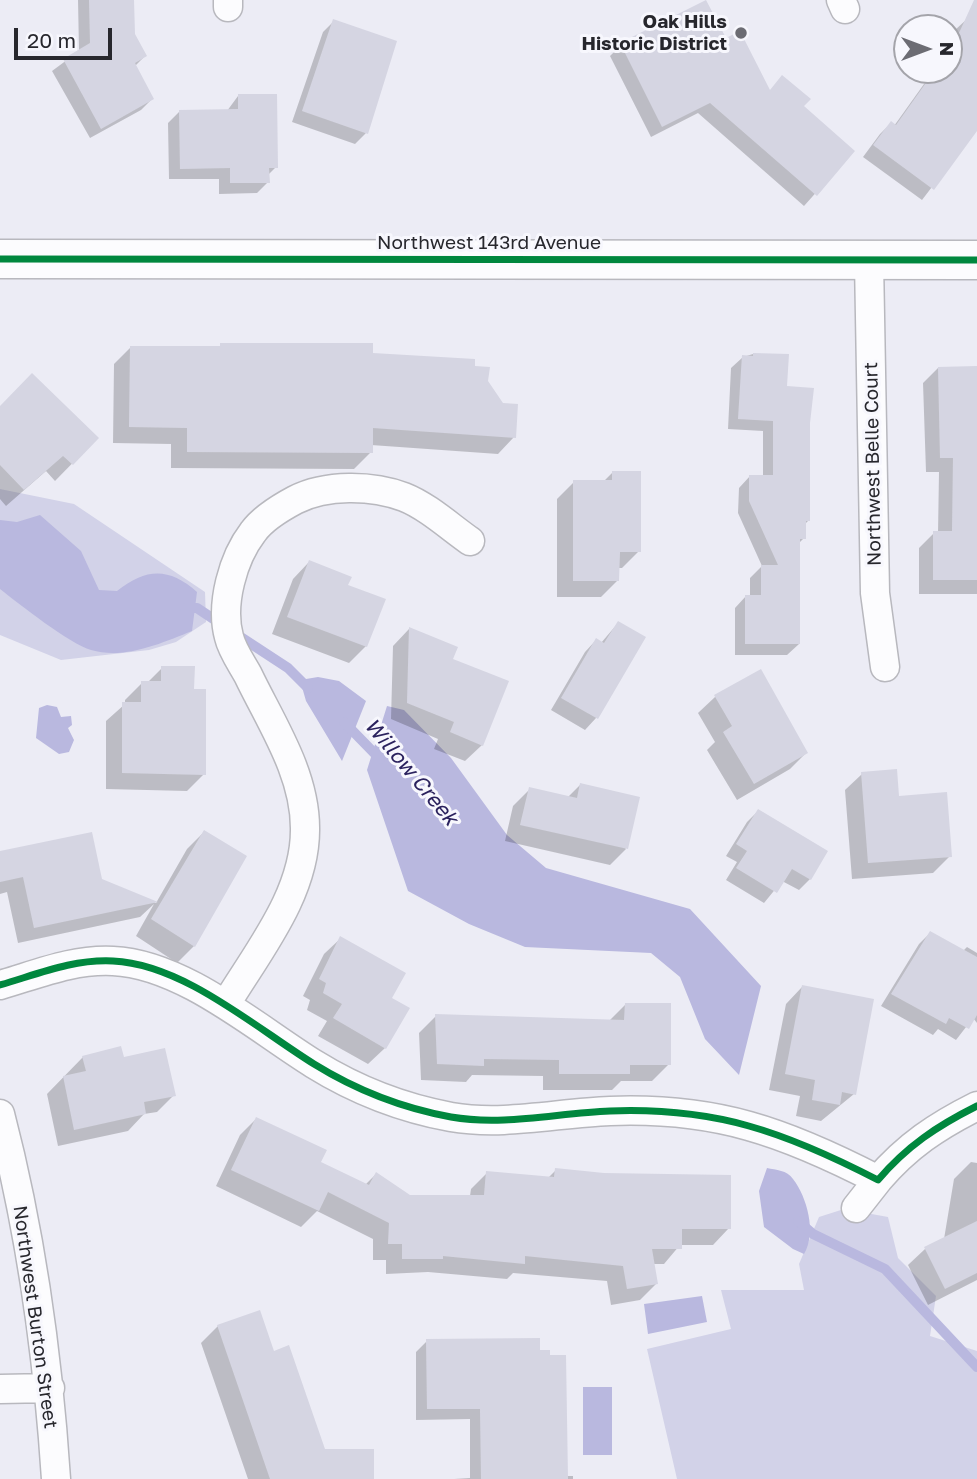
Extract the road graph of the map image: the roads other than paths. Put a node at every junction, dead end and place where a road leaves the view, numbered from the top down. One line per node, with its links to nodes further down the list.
1 (0, 259): 3 (main road, Northwest 143rd Avenue)
2 (977, 260): 3 (main road, Northwest 143rd Avenue)
3 (869, 261): 5 (street, Northwest Belle Court)
4 (470, 541): 7 (street)
5 (885, 667)
6 (0, 985): 7 (street)
7 (226, 1004): 10 (street)
8 (977, 1106): 10 (street)
9 (0, 1114): 12 (street, Northwest Burton Street)
10 (878, 1180): 11 (street)
11 (856, 1208)
12 (50, 1388): 13 (street); 14 (street, Northwest Burton Street)
13 (0, 1389)
14 (55, 1479)

